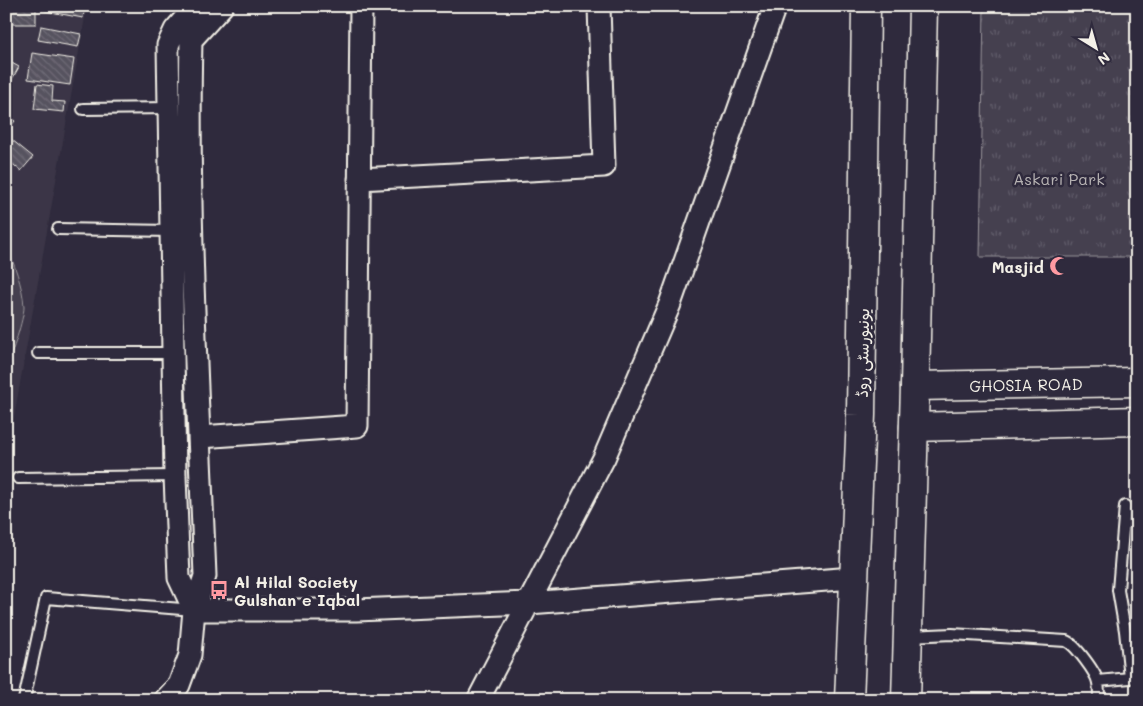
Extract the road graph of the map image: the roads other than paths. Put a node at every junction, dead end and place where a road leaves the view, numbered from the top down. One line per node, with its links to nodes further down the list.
1 (196, 6): 8 (street)
2 (222, 6): 8 (street)
3 (361, 6): 10 (street)
4 (599, 6): 10 (street)
5 (775, 6): 25 (street)
6 (866, 6): 24 (main road, یونیورسٹی روڈ)
7 (923, 6): 17 (main road)
8 (179, 107): 9 (lane); 12 (street); 13 (street)
9 (83, 109)
10 (359, 180): 20 (street)
11 (58, 229): 12 (lane)
12 (171, 231): 15 (street)
13 (197, 351): 15 (lane); 20 (street)
14 (38, 353): 15 (lane)
15 (172, 353): 21 (street)
16 (1137, 382): 17 (main road, GHOSIA ROAD)
17 (915, 386): 19 (main road)
18 (1137, 421): 19 (main road)
19 (914, 427): 27 (main road)
20 (200, 437): 26 (street)
21 (175, 476): 22 (lane); 26 (street)
22 (18, 478)
23 (1125, 506): 28 (lane)
24 (853, 578): 25 (street); 32 (main road, یونیورسٹی روڈ)
25 (529, 603): 26 (street); 31 (street)
26 (194, 610): 29 (lane); 30 (street)
27 (908, 636): 28 (lane); 33 (main road)
28 (1098, 681): 34 (lane)
29 (24, 700)
30 (165, 700)
31 (478, 700)
32 (849, 700)
33 (906, 700)
34 (1099, 700)

